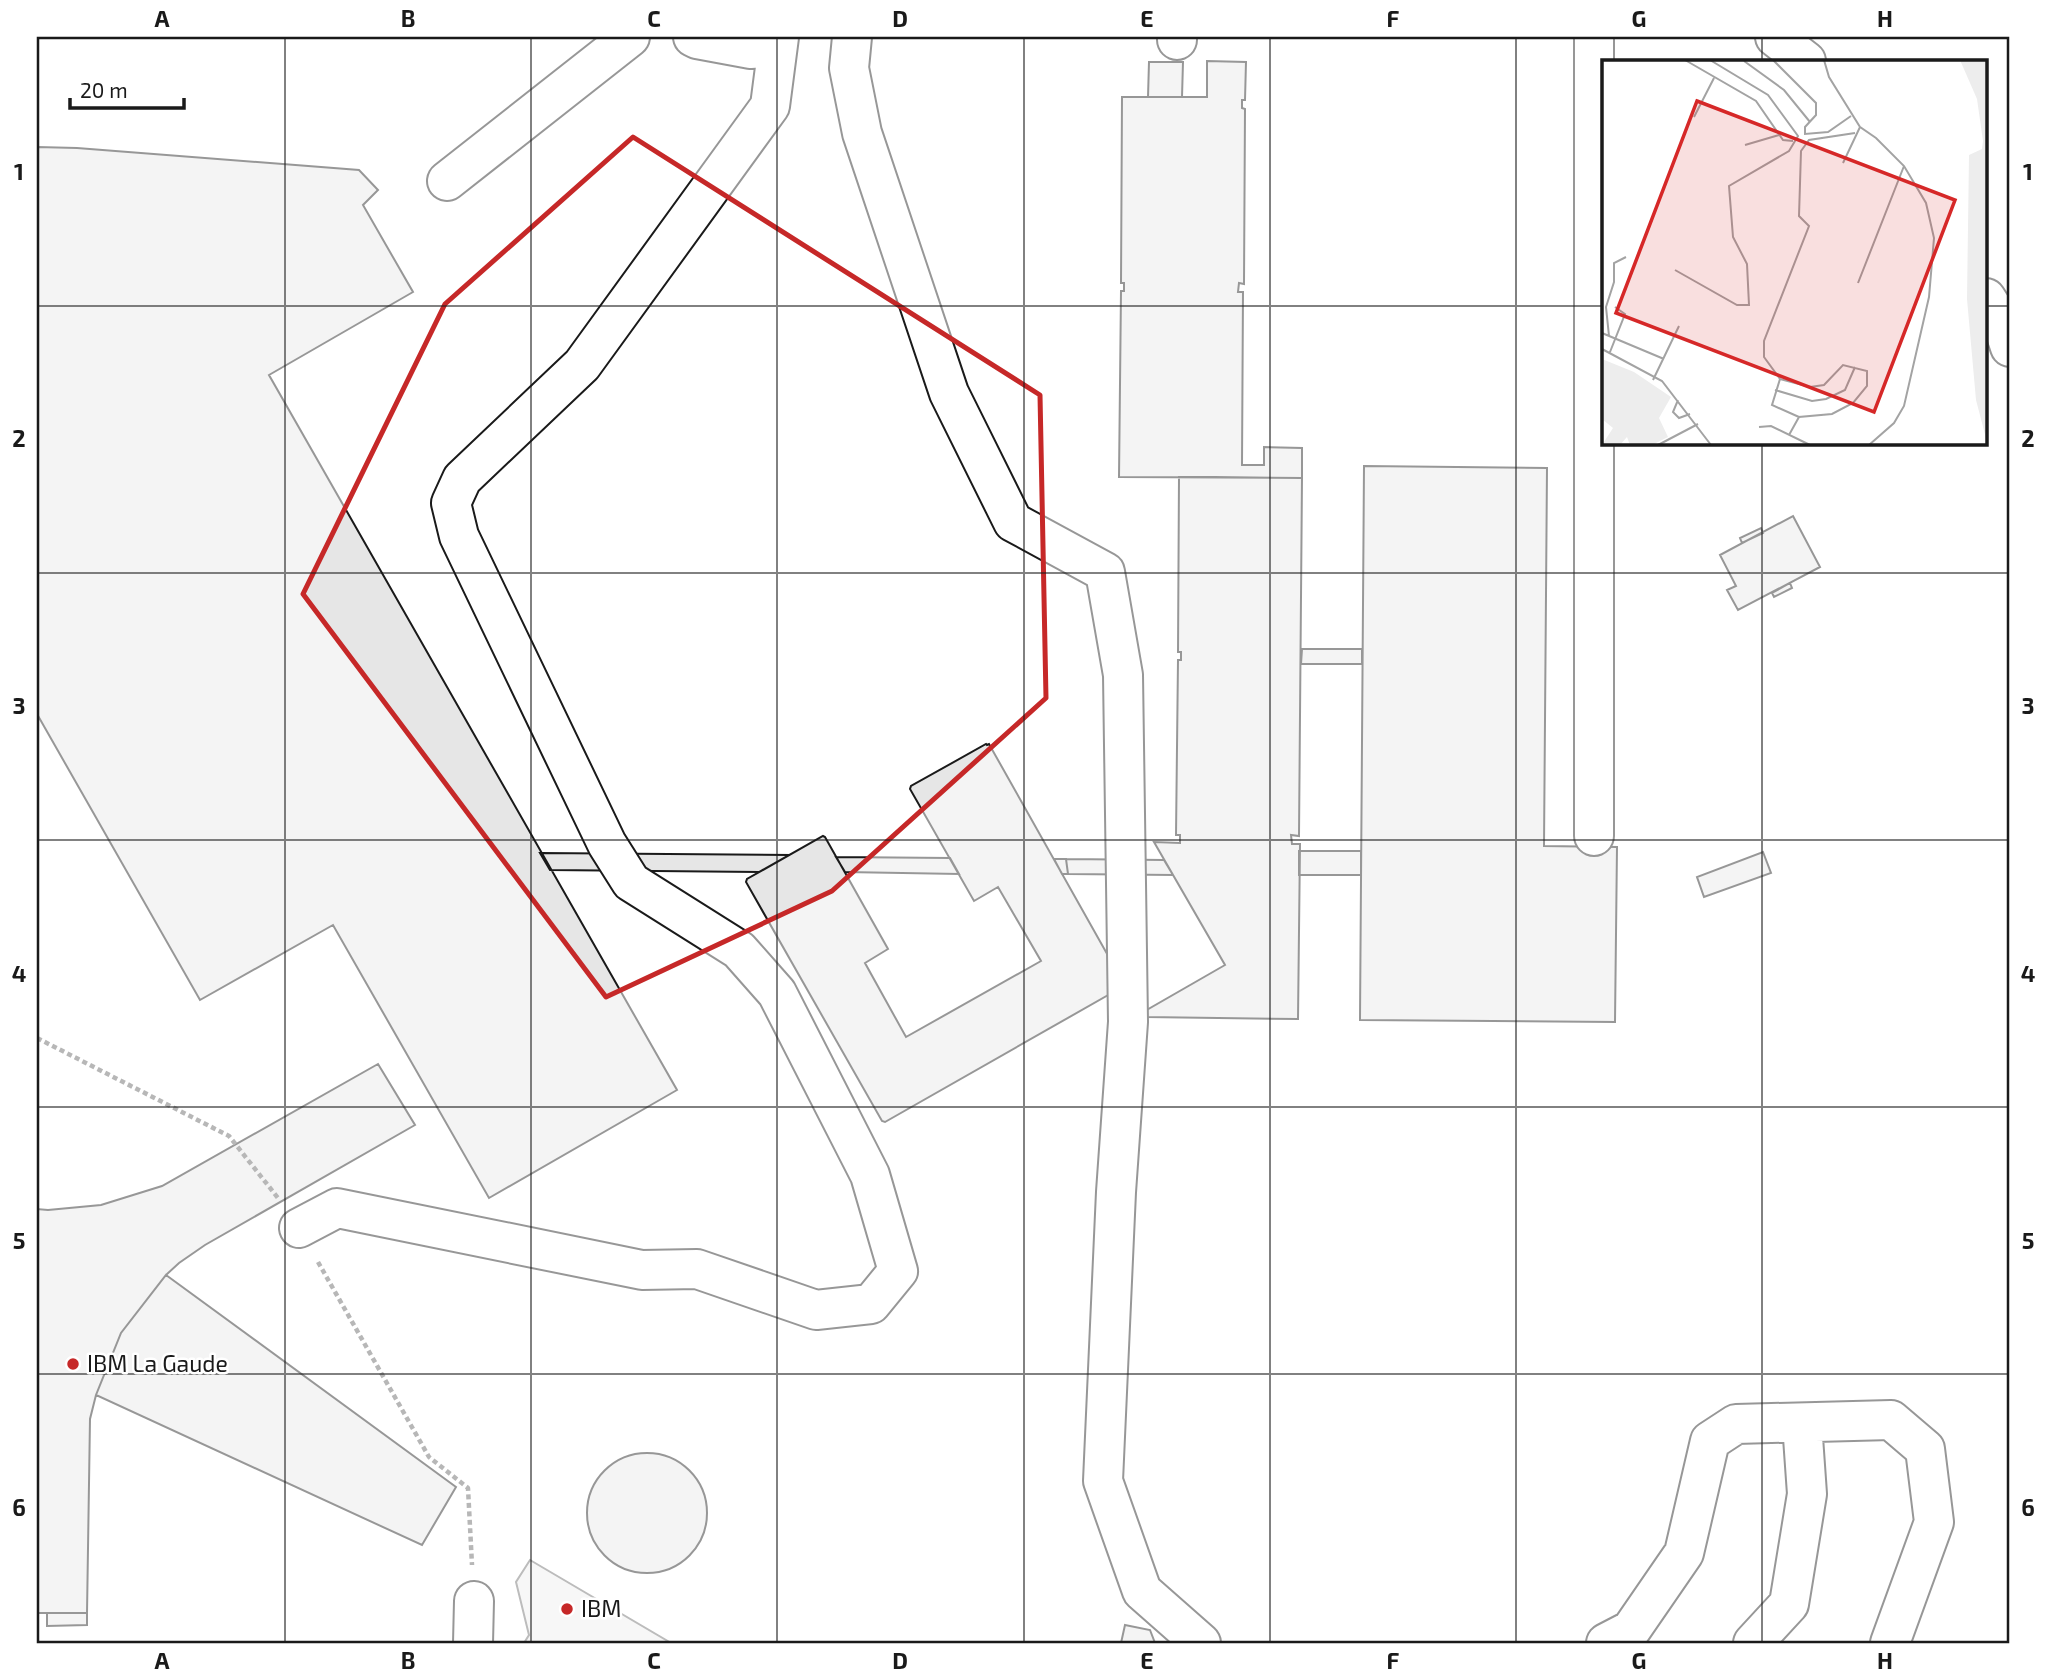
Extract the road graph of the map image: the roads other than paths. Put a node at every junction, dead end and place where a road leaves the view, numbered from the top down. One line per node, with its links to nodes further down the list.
1 (630, 37): 9 (lane)
2 (693, 37): 3 (lane)
3 (761, 37)
4 (779, 37): 13 (lane)
5 (852, 37): 17 (lane)
6 (1594, 37): 12 (lane)
7 (1775, 37): 8 (lane)
8 (1805, 60)
9 (447, 181)
10 (1988, 301): 11 (lane)
11 (2010, 347)
12 (1594, 836)
13 (299, 1228)
14 (1802, 1423): 18 (lane); 19 (lane); 20 (lane)
15 (474, 1601): 16 (lane)
16 (473, 1643)
17 (1201, 1643)
18 (1606, 1643)
19 (1753, 1643)
20 (1890, 1643)

